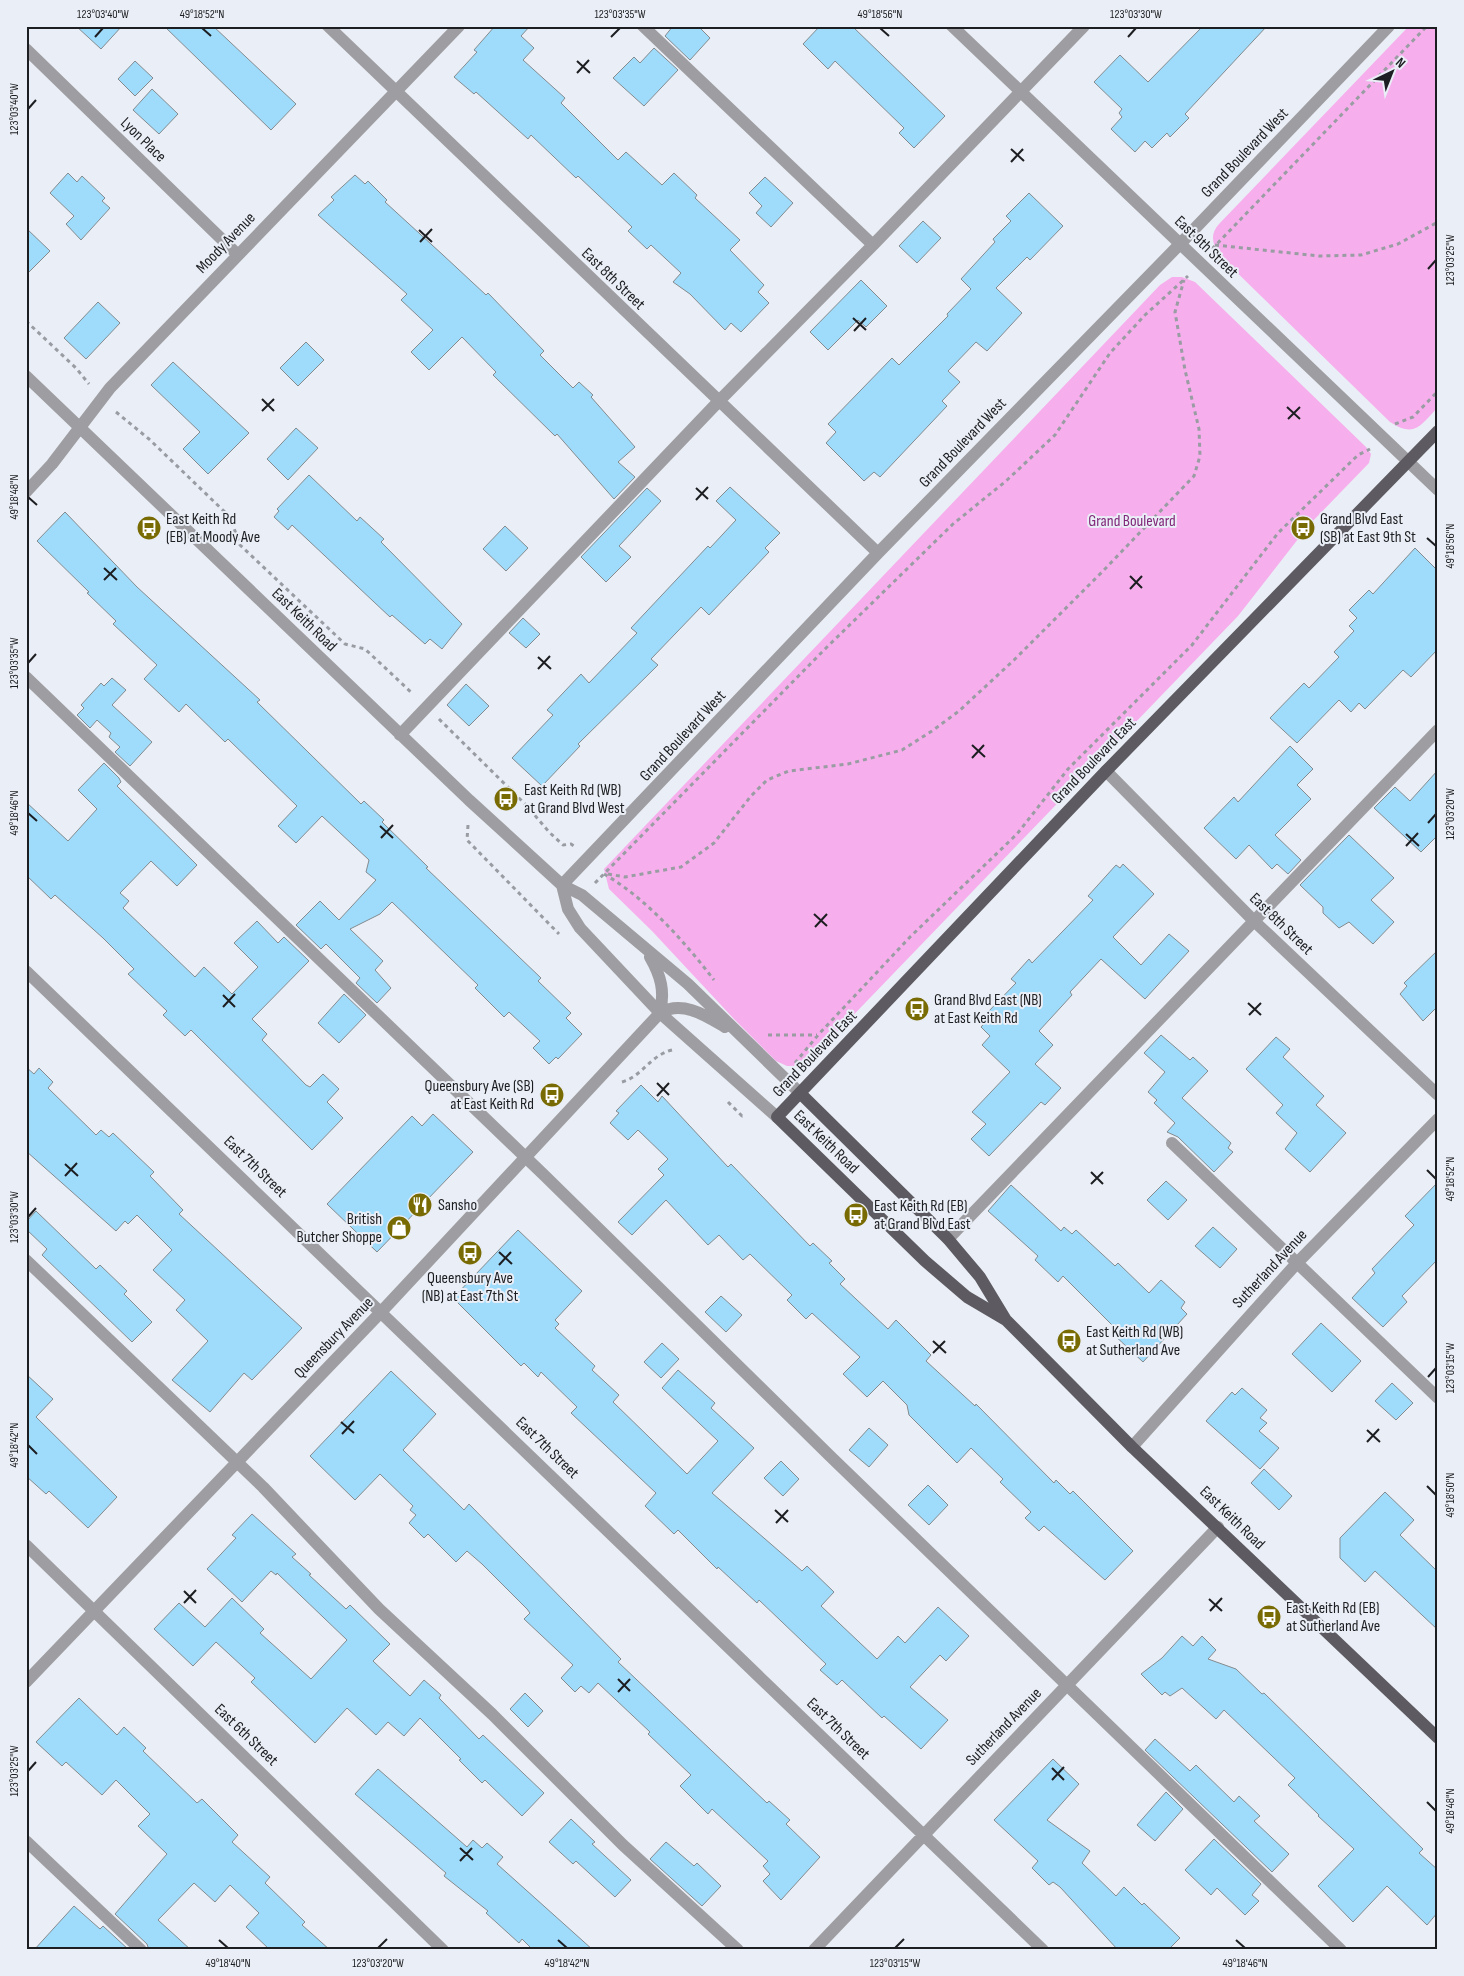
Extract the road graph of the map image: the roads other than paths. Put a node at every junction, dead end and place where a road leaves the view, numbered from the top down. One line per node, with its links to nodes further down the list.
1 (328, 26): 8 (street, East 8th Street)
2 (460, 26): 8 (street, Moody Avenue)
3 (642, 26): 11 (street)
4 (952, 26): 9 (street, East 9th Street)
5 (1084, 26): 9 (street)
6 (1389, 26): 10 (street, Grand Boulevard West)
7 (26, 50): 12 (street, Lyon Place)
8 (395, 92): 12 (street, Moody Avenue); 14 (street, East 8th Street)
9 (1020, 93): 10 (street, East 9th Street); 11 (street)
10 (1180, 244): 17 (street, East 9th Street); 20 (street, Grand Boulevard West)
11 (873, 245): 14 (street)
12 (237, 254): 15 (street, Moody Avenue)
13 (26, 376): 15 (street, East Keith Road)
14 (718, 402): 20 (street, East 8th Street); 23 (street)
15 (80, 428): 19 (street, Moody Avenue); 23 (street, East Keith Road)
16 (1438, 431): 17 (main road, Grand Boulevard East)
17 (1408, 462): 18 (street, East 9th Street); 24 (main road, Grand Boulevard East)
18 (1438, 490)
19 (26, 492)
20 (878, 553): 25 (street, Grand Boulevard West)
21 (26, 677): 36 (street)
22 (1438, 730): 26 (street)
23 (400, 735): 25 (street, East Keith Road)
24 (1106, 771): 26 (street, East 8th Street); 31 (main road, Grand Boulevard East)
25 (562, 884): 27 (street, East Keith Road); 29 (street, East Keith Road)
26 (1254, 921): 32 (street, East 8th Street); 37 (street)
27 (645, 948): 29 (street); 30 (street, East Keith Road)
28 (26, 971): 40 (street, East 7th Street)
29 (660, 1013): 30 (street); 33 (street, East Keith Road); 36 (street, Queensbury Avenue)
30 (742, 1037): 31 (street, East Keith Road)
31 (800, 1094): 33 (main road, Grand Boulevard East); 37 (main road, East Keith Road)
32 (1438, 1095)
33 (777, 1117): 41 (main road, East Keith Road)
34 (1438, 1119): 39 (street, Sutherland Avenue)
35 (1172, 1143): 39 (street)
36 (526, 1158): 40 (street, Queensbury Avenue); 49 (street)
37 (948, 1239): 41 (main road, East Keith Road)
38 (26, 1260): 44 (street)
39 (1297, 1263): 42 (street); 43 (street, Sutherland Avenue)
40 (382, 1311): 44 (street, Queensbury Avenue); 51 (street, East 7th Street)
41 (1006, 1320): 43 (main road, East Keith Road)
42 (1438, 1398)
43 (1132, 1446): 45 (main road, East Keith Road)
44 (237, 1463): 47 (street, Queensbury Avenue); 55 (street)
45 (1218, 1527): 49 (street, Sutherland Avenue); 50 (main road, East Keith Road)
46 (26, 1545): 47 (street, East 6th Street)
47 (95, 1611): 48 (street, Queensbury Avenue); 54 (street, East 6th Street)
48 (26, 1682)
49 (1067, 1685): 51 (street, Sutherland Avenue); 58 (street)
50 (1438, 1738)
51 (923, 1834): 56 (street, Sutherland Avenue); 57 (street, East 7th Street)
52 (26, 1841): 53 (street)
53 (142, 1950)
54 (443, 1950)
55 (738, 1950)
56 (814, 1950)
57 (1043, 1950)
58 (1341, 1950)

